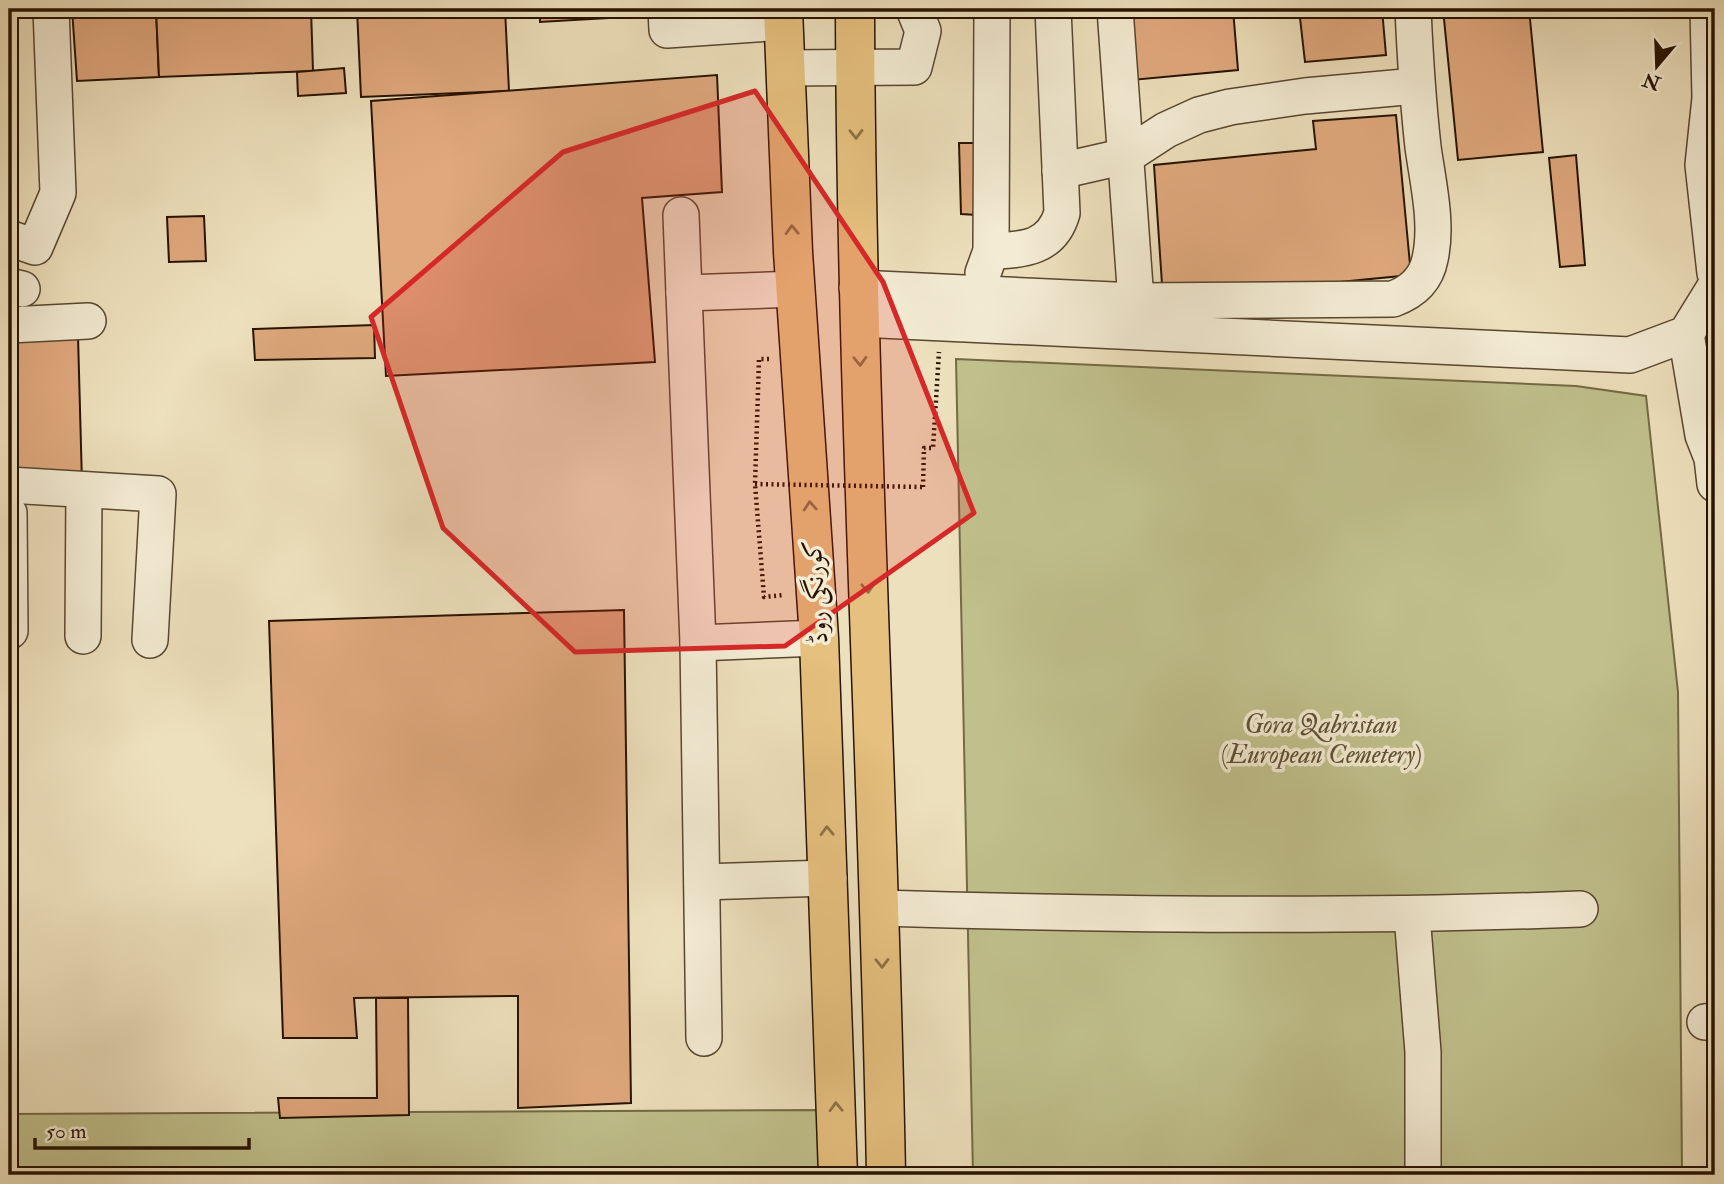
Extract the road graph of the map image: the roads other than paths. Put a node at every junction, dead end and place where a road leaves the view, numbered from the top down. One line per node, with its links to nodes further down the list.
1 (51, 9): 18 (street)
2 (666, 9): 9 (street)
3 (855, 9): 11 (main road, کورنگی روڈ)
4 (914, 9): 11 (street)
5 (992, 9): 19 (street)
6 (1053, 9): 16 (street)
7 (1115, 9): 15 (street)
8 (1413, 9): 13 (street)
9 (783, 15): 12 (main road, کورنگی روڈ)
10 (1711, 19): 14 (street)
11 (855, 65): 12 (street); 26 (main road, کورنگی روڈ, one-way to 26)
12 (786, 68): 22 (main road, کورنگی روڈ, one-way to 12)
13 (1416, 86): 15 (street); 25 (street)
14 (1712, 104): 20 (street)
15 (1126, 156): 16 (street); 25 (street)
16 (1060, 171): 19 (street)
17 (681, 215): 23 (street)
18 (9, 238)
19 (991, 251): 24 (street)
20 (1715, 273)
21 (1715, 286): 29 (street)
22 (796, 289): 23 (street); 36 (main road, کورنگی روڈ, one-way to 22)
23 (684, 293): 38 (street)
24 (981, 294): 25 (street); 26 (street)
25 (1136, 301)
26 (858, 303): 29 (street); 41 (main road, کورنگی روڈ, one-way to 41)
27 (88, 321): 28 (street)
28 (9, 325)
29 (1686, 334): 30 (street)
30 (1715, 484)
31 (9, 485): 32 (street)
32 (84, 490): 35 (street); 37 (street)
33 (9, 513): 34 (street)
34 (10, 631)
35 (83, 636)
36 (819, 638): 38 (street); 39 (main road, کورنگی روڈ, one-way to 36)
37 (150, 640)
38 (698, 643): 40 (street)
39 (829, 878): 40 (street); 45 (main road, کورنگی روڈ, one-way to 39)
40 (702, 882): 44 (street)
41 (880, 908): 43 (street); 46 (main road, کورنگی روڈ, one-way to 46)
42 (1580, 909): 43 (street)
43 (1412, 915): 47 (street)
44 (704, 1038)
45 (838, 1175)
46 (886, 1175)
47 (1423, 1175)

